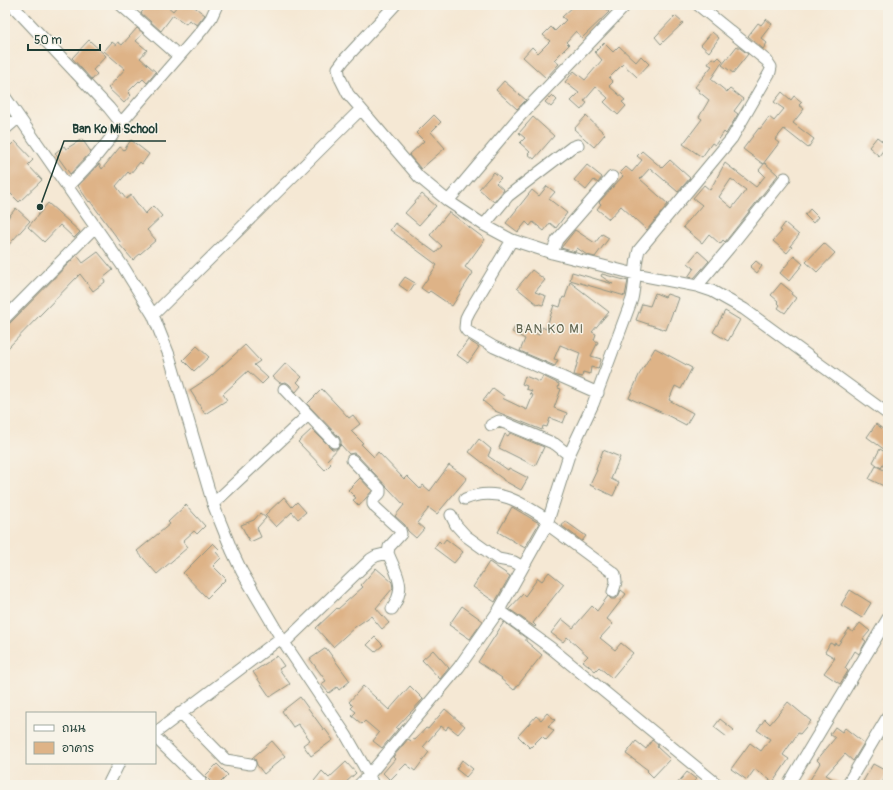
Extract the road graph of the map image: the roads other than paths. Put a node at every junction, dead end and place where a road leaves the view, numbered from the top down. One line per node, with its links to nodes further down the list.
1 (12, 5): 11 (street)
2 (122, 5): 7 (street)
3 (217, 5): 7 (street)
4 (395, 5): 9 (street)
5 (626, 5): 17 (street)
6 (698, 5): 22 (street)
7 (179, 56): 11 (street)
8 (5, 97): 10 (street)
9 (361, 109): 17 (street); 24 (street)
10 (19, 117): 12 (street); 16 (street)
11 (121, 123): 16 (street)
12 (5, 129)
13 (578, 145): 18 (street)
14 (612, 176): 21 (street)
15 (785, 178): 23 (street)
16 (68, 186): 19 (street)
17 (448, 201): 18 (street)
18 (484, 225): 20 (street)
19 (95, 227): 24 (street); 25 (street)
20 (512, 240): 21 (street); 27 (street)
21 (552, 253): 22 (street)
22 (635, 274): 23 (street); 27 (street)
23 (697, 286): 28 (street)
24 (153, 315): 35 (street)
25 (5, 318)
26 (284, 389): 29 (street)
27 (598, 392): 32 (street)
28 (888, 414)
29 (308, 415): 31 (street); 35 (street)
30 (491, 426): 32 (street)
31 (334, 442)
32 (570, 455): 37 (street)
33 (352, 460): 38 (street)
34 (465, 499): 37 (street)
35 (213, 504): 44 (street)
36 (451, 514): 39 (street)
37 (547, 522): 39 (street); 40 (street)
38 (388, 553): 41 (street); 44 (street)
39 (523, 567): 42 (street)
40 (612, 592)
41 (392, 609)
42 (499, 610): 51 (street); 55 (street)
43 (888, 618): 56 (street)
44 (283, 640): 45 (street); 51 (street)
45 (180, 713): 47 (street); 50 (street)
46 (888, 716): 57 (street)
47 (156, 732)
48 (156, 738): 52 (street)
49 (118, 764): 53 (street)
50 (250, 764)
51 (371, 780): 54 (street)
52 (200, 781)
53 (108, 785)
54 (359, 785)
55 (718, 785)
56 (788, 785)
57 (847, 785)

